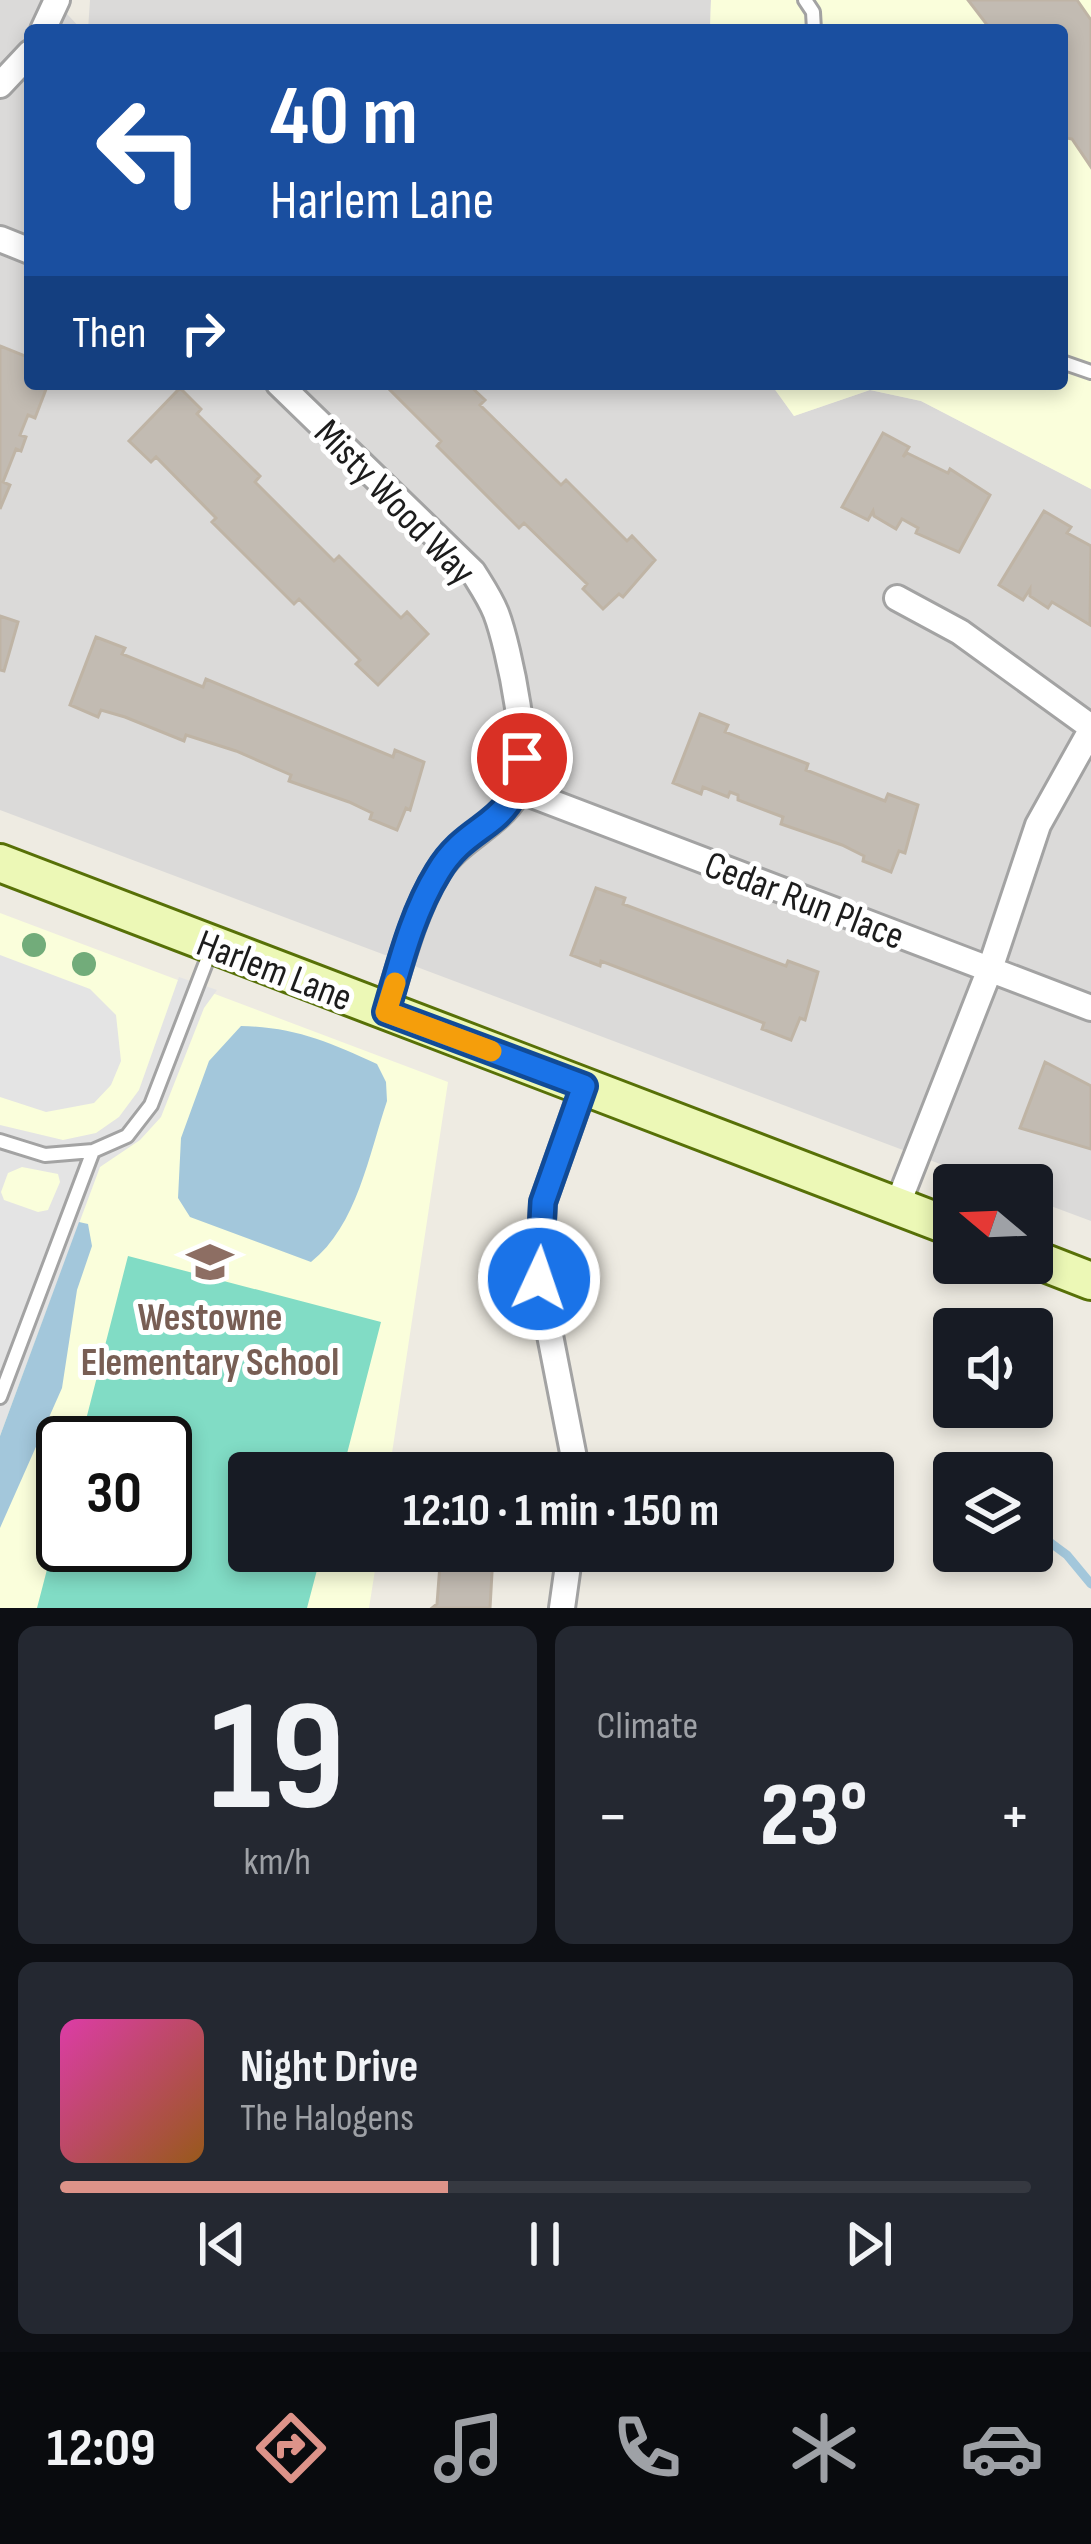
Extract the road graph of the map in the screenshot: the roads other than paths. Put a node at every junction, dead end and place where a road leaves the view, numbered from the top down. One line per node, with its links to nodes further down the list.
1 (24, 59): 2 (street)
2 (0, 85)
3 (285, 390): 6 (street, Misty Wood Way)
4 (897, 598): 5 (street)
5 (1091, 729): 9 (street)
6 (519, 790): 9 (street, Cedar Run Place); 11 (street)
7 (0, 863): 8 (street, Harlem Lane)
8 (212, 945): 11 (street, Harlem Lane); 14 (lane)
9 (990, 969): 10 (street, Cedar Run Place); 16 (street)
10 (1091, 1008)
11 (386, 1012): 12 (street, Harlem Lane)
12 (584, 1086): 16 (street, Harlem Lane); 21 (street)
13 (3, 1142): 14 (lane); 15 (lane)
14 (93, 1151): 20 (lane)
15 (0, 1159)
16 (897, 1206): 17 (street, Harlem Lane)
17 (933, 1220)
18 (1053, 1266): 19 (street)
19 (1091, 1280)
20 (0, 1397)
21 (573, 1452)
22 (567, 1572): 23 (street)
23 (562, 1608)

